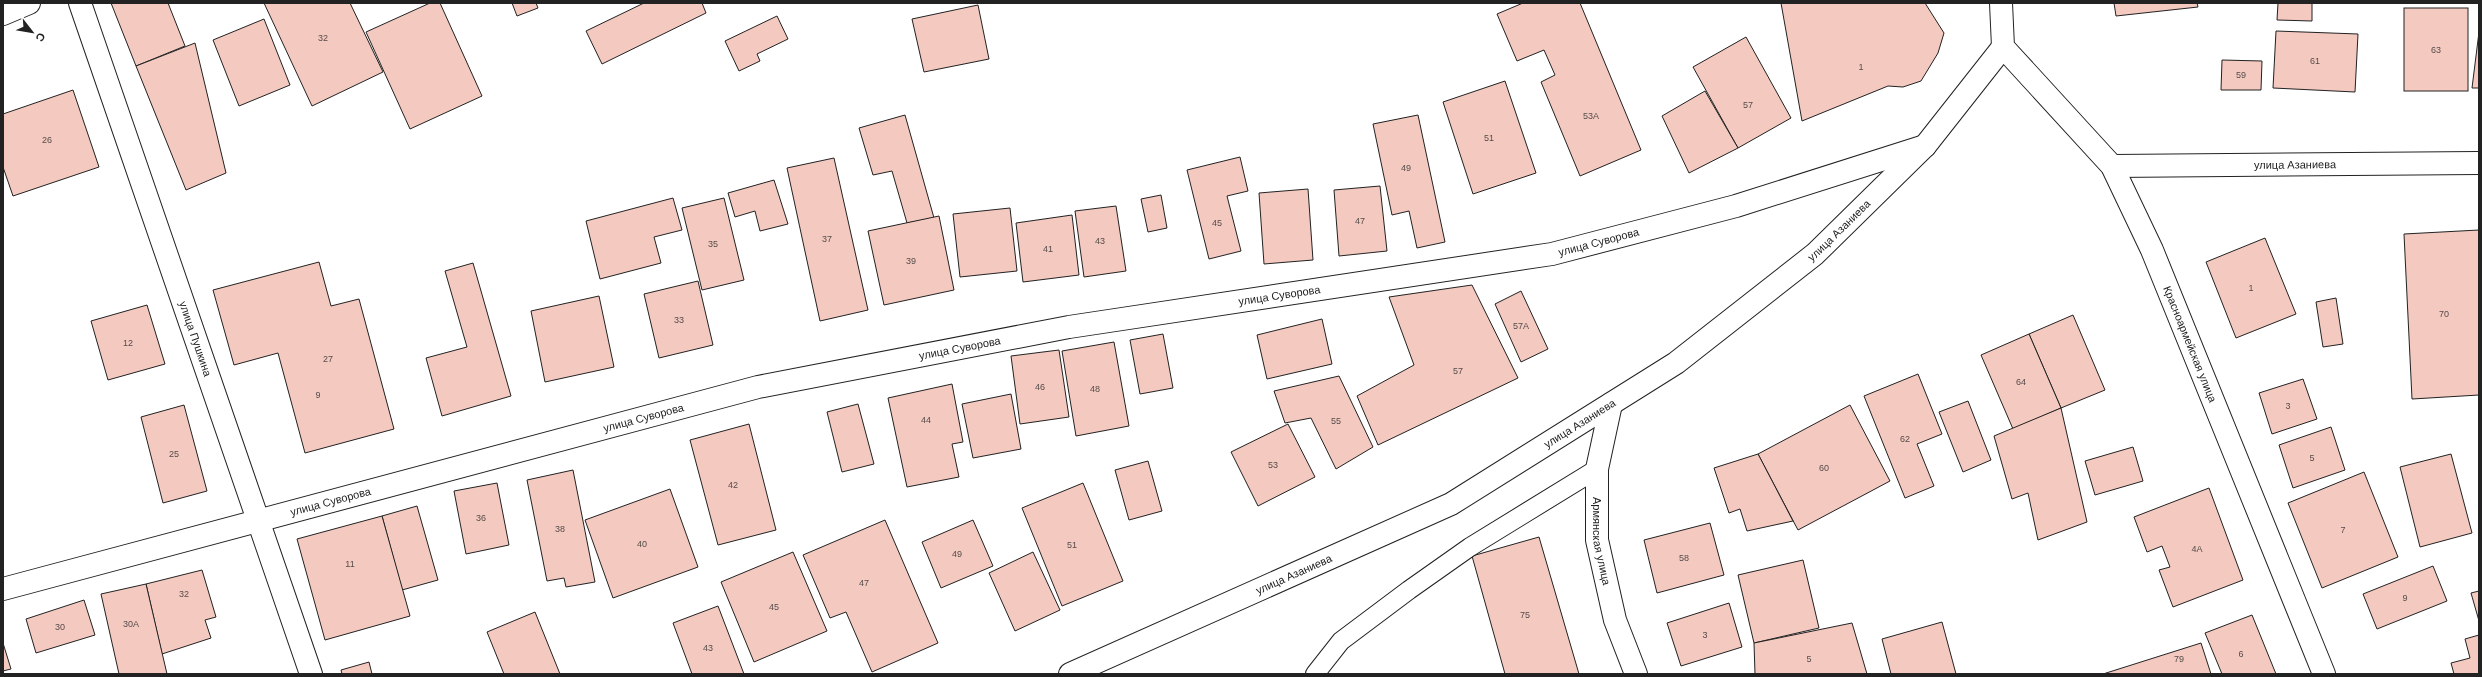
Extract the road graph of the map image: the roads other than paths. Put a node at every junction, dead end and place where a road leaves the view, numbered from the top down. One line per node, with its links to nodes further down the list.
1 (29, 3): 4 (street)
2 (80, 3): 11 (street, улица Пушкина)
3 (2001, 3): 5 (street)
4 (3, 14)
5 (2003, 48): 6 (street, улица Азаниева); 8 (street, Красноармейская улица)
6 (1925, 146): 9 (street, улица Азаниева); 11 (street, улица Суворова)
7 (2479, 163): 8 (street, улица Азаниева)
8 (2112, 166): 17 (street, Красноармейская улица)
9 (1611, 404): 10 (street, Армянская улица); 14 (street, улица Азаниева)
10 (1597, 469): 15 (lane); 16 (street, Армянская улица)
11 (258, 519): 12 (street, улица Суворова); 13 (street, улица Пушкина)
12 (3, 589)
13 (311, 674)
14 (1070, 674)
15 (1315, 674)
16 (1636, 674)
17 (2324, 674)

